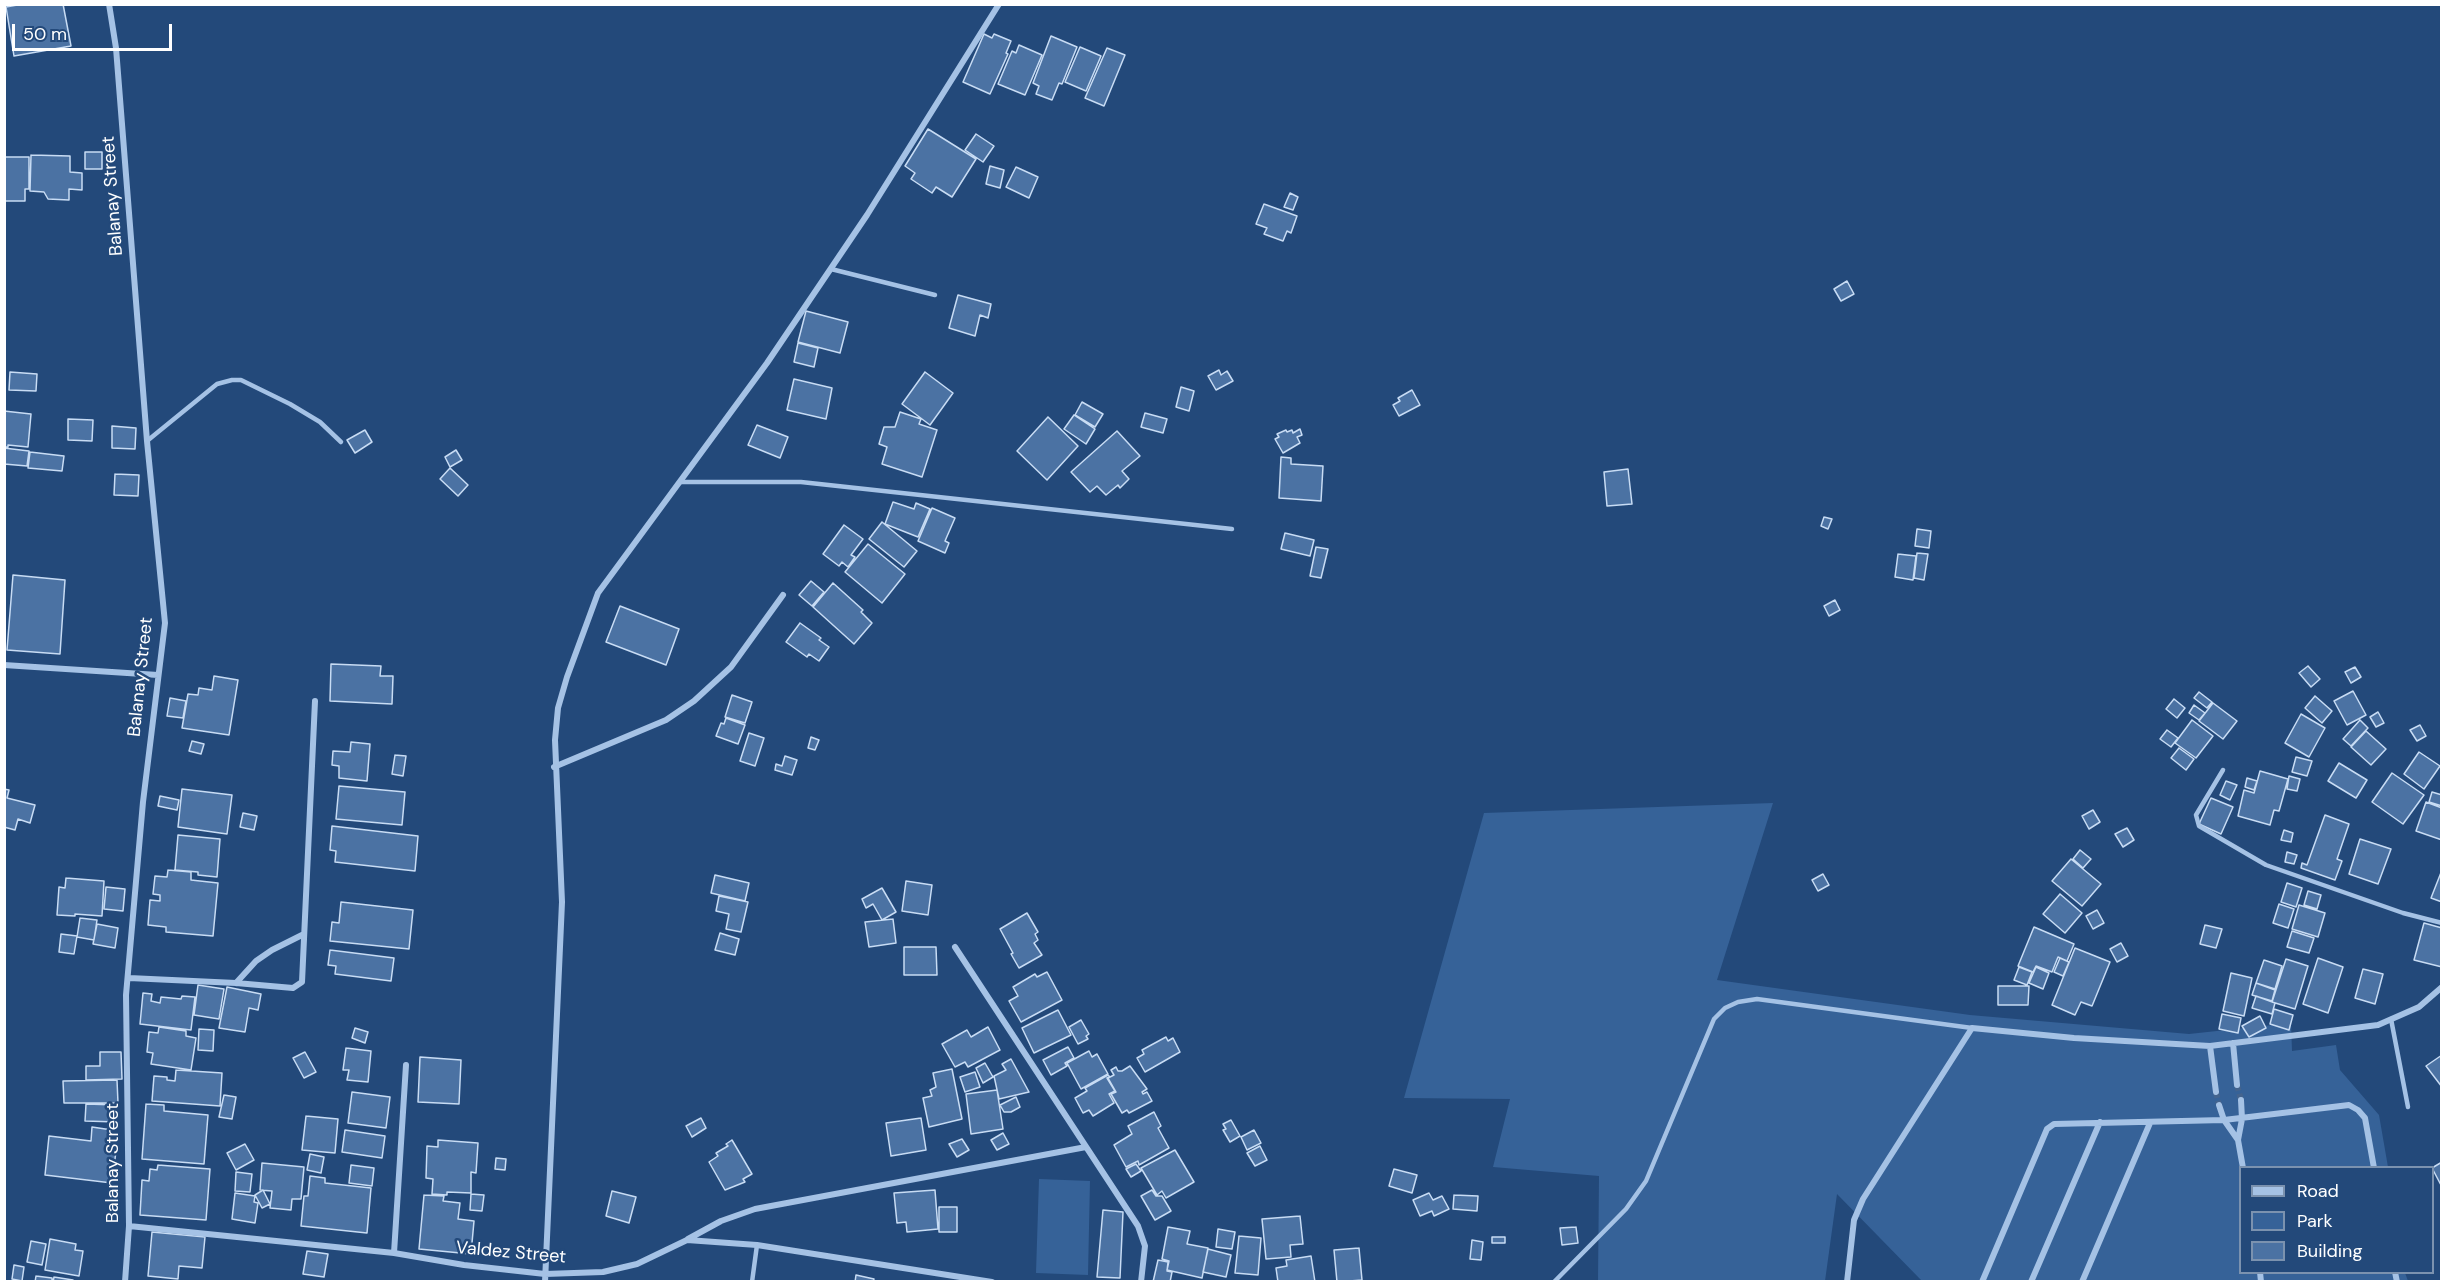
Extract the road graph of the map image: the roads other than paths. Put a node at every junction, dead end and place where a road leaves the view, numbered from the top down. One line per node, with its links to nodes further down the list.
1 (109, 4): 5 (street, Balanay Street)
2 (999, 4): 3 (street)
3 (831, 269): 4 (lane); 7 (street)
4 (935, 295)
5 (147, 441): 6 (lane); 11 (street, Balanay Street)
6 (341, 442)
7 (680, 482): 8 (lane); 13 (street)
8 (1232, 529)
9 (783, 595): 13 (street)
10 (4, 665): 11 (street)
11 (158, 675): 18 (street, Balanay Street)
12 (315, 701): 16 (street)
13 (554, 767): 43 (street)
14 (2223, 770): 15 (lane)
15 (2442, 923)
16 (304, 934): 19 (street); 19 (street)
17 (955, 947): 36 (street)
18 (129, 978): 19 (street); 39 (street, Balanay Street)
19 (237, 983)
20 (2442, 987): 21 (street)
21 (2391, 1019): 23 (street); 30 (lane)
22 (1972, 1028): 24 (street); 48 (lane); 49 (street)
23 (2234, 1042): 24 (street); 26 (street)
24 (2210, 1046): 27 (street)
25 (406, 1065): 42 (street)
26 (2237, 1085)
27 (2216, 1092)
28 (2241, 1100): 31 (street)
29 (2219, 1105): 32 (street)
30 (2408, 1107)
31 (2242, 1119): 32 (street); 35 (street); 38 (street)
32 (2224, 1120): 34 (street); 35 (street)
33 (2100, 1122): 34 (street); 50 (street); 51 (street)
34 (2150, 1123): 52 (street)
35 (2238, 1140): 37 (street)
36 (1086, 1147): 40 (street); 47 (street)
37 (2243, 1166)
38 (2374, 1166)
39 (129, 1226): 42 (street, Valdez Street); 44 (street, Balanay Street)
40 (687, 1240): 41 (street, Valdez Street); 43 (street, Valdez Street)
41 (757, 1245): 45 (lane); 46 (street, Valdez Street)
42 (394, 1253): 43 (street, Valdez Street)
43 (545, 1278)
44 (125, 1281)
45 (752, 1281)
46 (992, 1281)
47 (1141, 1281)
48 (1554, 1281)
49 (1847, 1281)
50 (1982, 1281)
51 (2031, 1281)
52 (2082, 1281)

